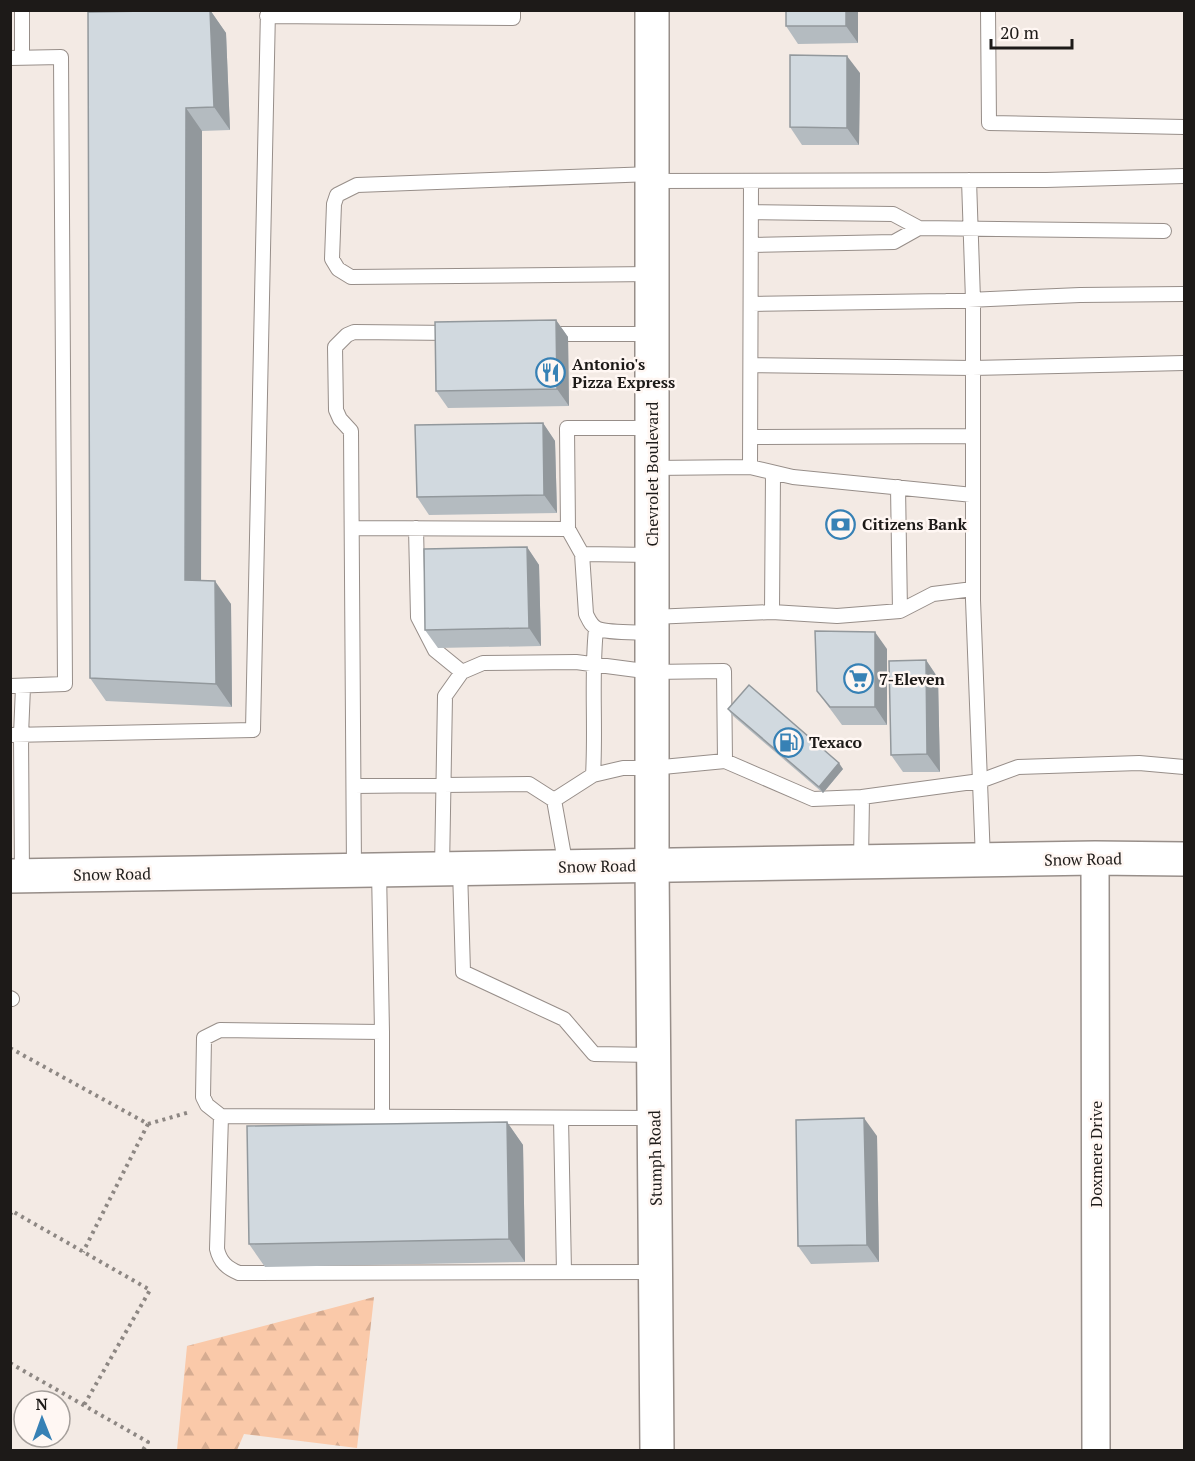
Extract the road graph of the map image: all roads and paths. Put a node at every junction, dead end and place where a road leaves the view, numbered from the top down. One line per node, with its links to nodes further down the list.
1 (22, 10): 6 (lane)
2 (513, 10): 5 (lane)
3 (652, 10): 9 (main road, Chevrolet Boulevard)
4 (988, 10): 7 (lane)
5 (267, 13): 49 (lane)
6 (16, 58): 48 (lane)
7 (1185, 127)
8 (1185, 177): 10 (lane)
9 (652, 178): 11 (lane); 17 (main road, Chevrolet Boulevard); 17 (lane)
10 (969, 180): 11 (lane); 14 (lane)
11 (751, 182): 12 (lane)
12 (751, 212): 13 (lane); 16 (lane)
13 (919, 228): 14 (lane); 16 (lane)
14 (972, 228): 15 (lane); 19 (lane)
15 (1164, 231)
16 (752, 245): 20 (lane)
17 (652, 274): 23 (main road, Chevrolet Boulevard)
18 (1185, 294): 19 (lane)
19 (973, 300): 20 (lane); 26 (lane)
20 (752, 304): 25 (lane)
21 (471, 333): 35 (lane)
22 (530, 334): 23 (lane)
23 (652, 334): 27 (main road, Chevrolet Boulevard)
24 (1185, 363): 26 (lane)
25 (751, 365): 26 (lane); 29 (lane)
26 (972, 368): 28 (lane)
27 (652, 428): 31 (main road, Chevrolet Boulevard); 37 (lane)
28 (972, 436): 29 (lane); 34 (lane)
29 (750, 437): 30 (lane)
30 (750, 467): 31 (lane); 32 (lane)
31 (652, 468): 39 (main road, Chevrolet Boulevard)
32 (773, 474): 33 (lane); 41 (lane)
33 (898, 487): 34 (lane); 42 (lane)
34 (973, 495): 40 (lane)
35 (352, 528): 36 (lane); 55 (lane)
36 (416, 528): 37 (lane); 46 (lane)
37 (568, 529): 38 (lane)
38 (582, 554): 39 (lane); 44 (lane)
39 (652, 555): 43 (main road, Chevrolet Boulevard)
40 (973, 590): 42 (lane); 54 (lane)
41 (772, 612): 42 (lane); 43 (lane)
42 (900, 612)
43 (652, 625): 44 (lane); 47 (main road, Chevrolet Boulevard)
44 (596, 628): 45 (lane)
45 (592, 663): 46 (lane); 47 (lane); 53 (lane)
46 (462, 672): 56 (lane)
47 (652, 672): 50 (lane); 52 (main road, Chevrolet Boulevard)
48 (17, 687): 49 (lane)
49 (16, 735): 67 (lane)
50 (725, 761): 52 (lane); 57 (lane)
51 (1185, 767): 54 (lane)
52 (652, 768): 53 (lane); 63 (main road, Chevrolet Boulevard)
53 (593, 775): 58 (lane)
54 (980, 781): 57 (lane); 61 (lane)
55 (354, 786): 56 (lane); 66 (lane)
56 (442, 786): 58 (lane); 65 (lane)
57 (862, 797): 62 (lane)
58 (554, 800): 64 (lane)
59 (1095, 858): 60 (main road, Snow Road); 61 (main road, Snow Road); 85 (street, Doxmere Drive)
60 (1185, 859)
61 (983, 860): 62 (main road, Snow Road)
62 (861, 862): 63 (main road, Snow Road)
63 (652, 865): 64 (main road, Snow Road); 70 (main road, Stumph Road)
64 (566, 867): 65 (main road, Snow Road)
65 (451, 869): 66 (main road, Snow Road); 70 (lane)
66 (367, 870): 67 (main road, Snow Road); 68 (lane)
67 (16, 876)
68 (382, 1032): 71 (lane); 73 (lane)
69 (10, 1048): 76 (path)
70 (654, 1054): 75 (main road, Stumph Road)
71 (207, 1105): 72 (lane); 76 (path)
72 (221, 1116): 73 (lane); 79 (lane)
73 (382, 1117): 74 (lane)
74 (561, 1118): 75 (lane); 79 (lane)
75 (654, 1118): 80 (main road, Stumph Road)
76 (147, 1124): 78 (path)
77 (10, 1215): 78 (path)
78 (83, 1251): 82 (path)
79 (564, 1272): 80 (lane)
80 (656, 1272): 84 (main road, Stumph Road)
81 (10, 1363): 82 (path)
82 (84, 1405): 83 (path)
83 (143, 1450)
84 (657, 1450)
85 (1096, 1450)

